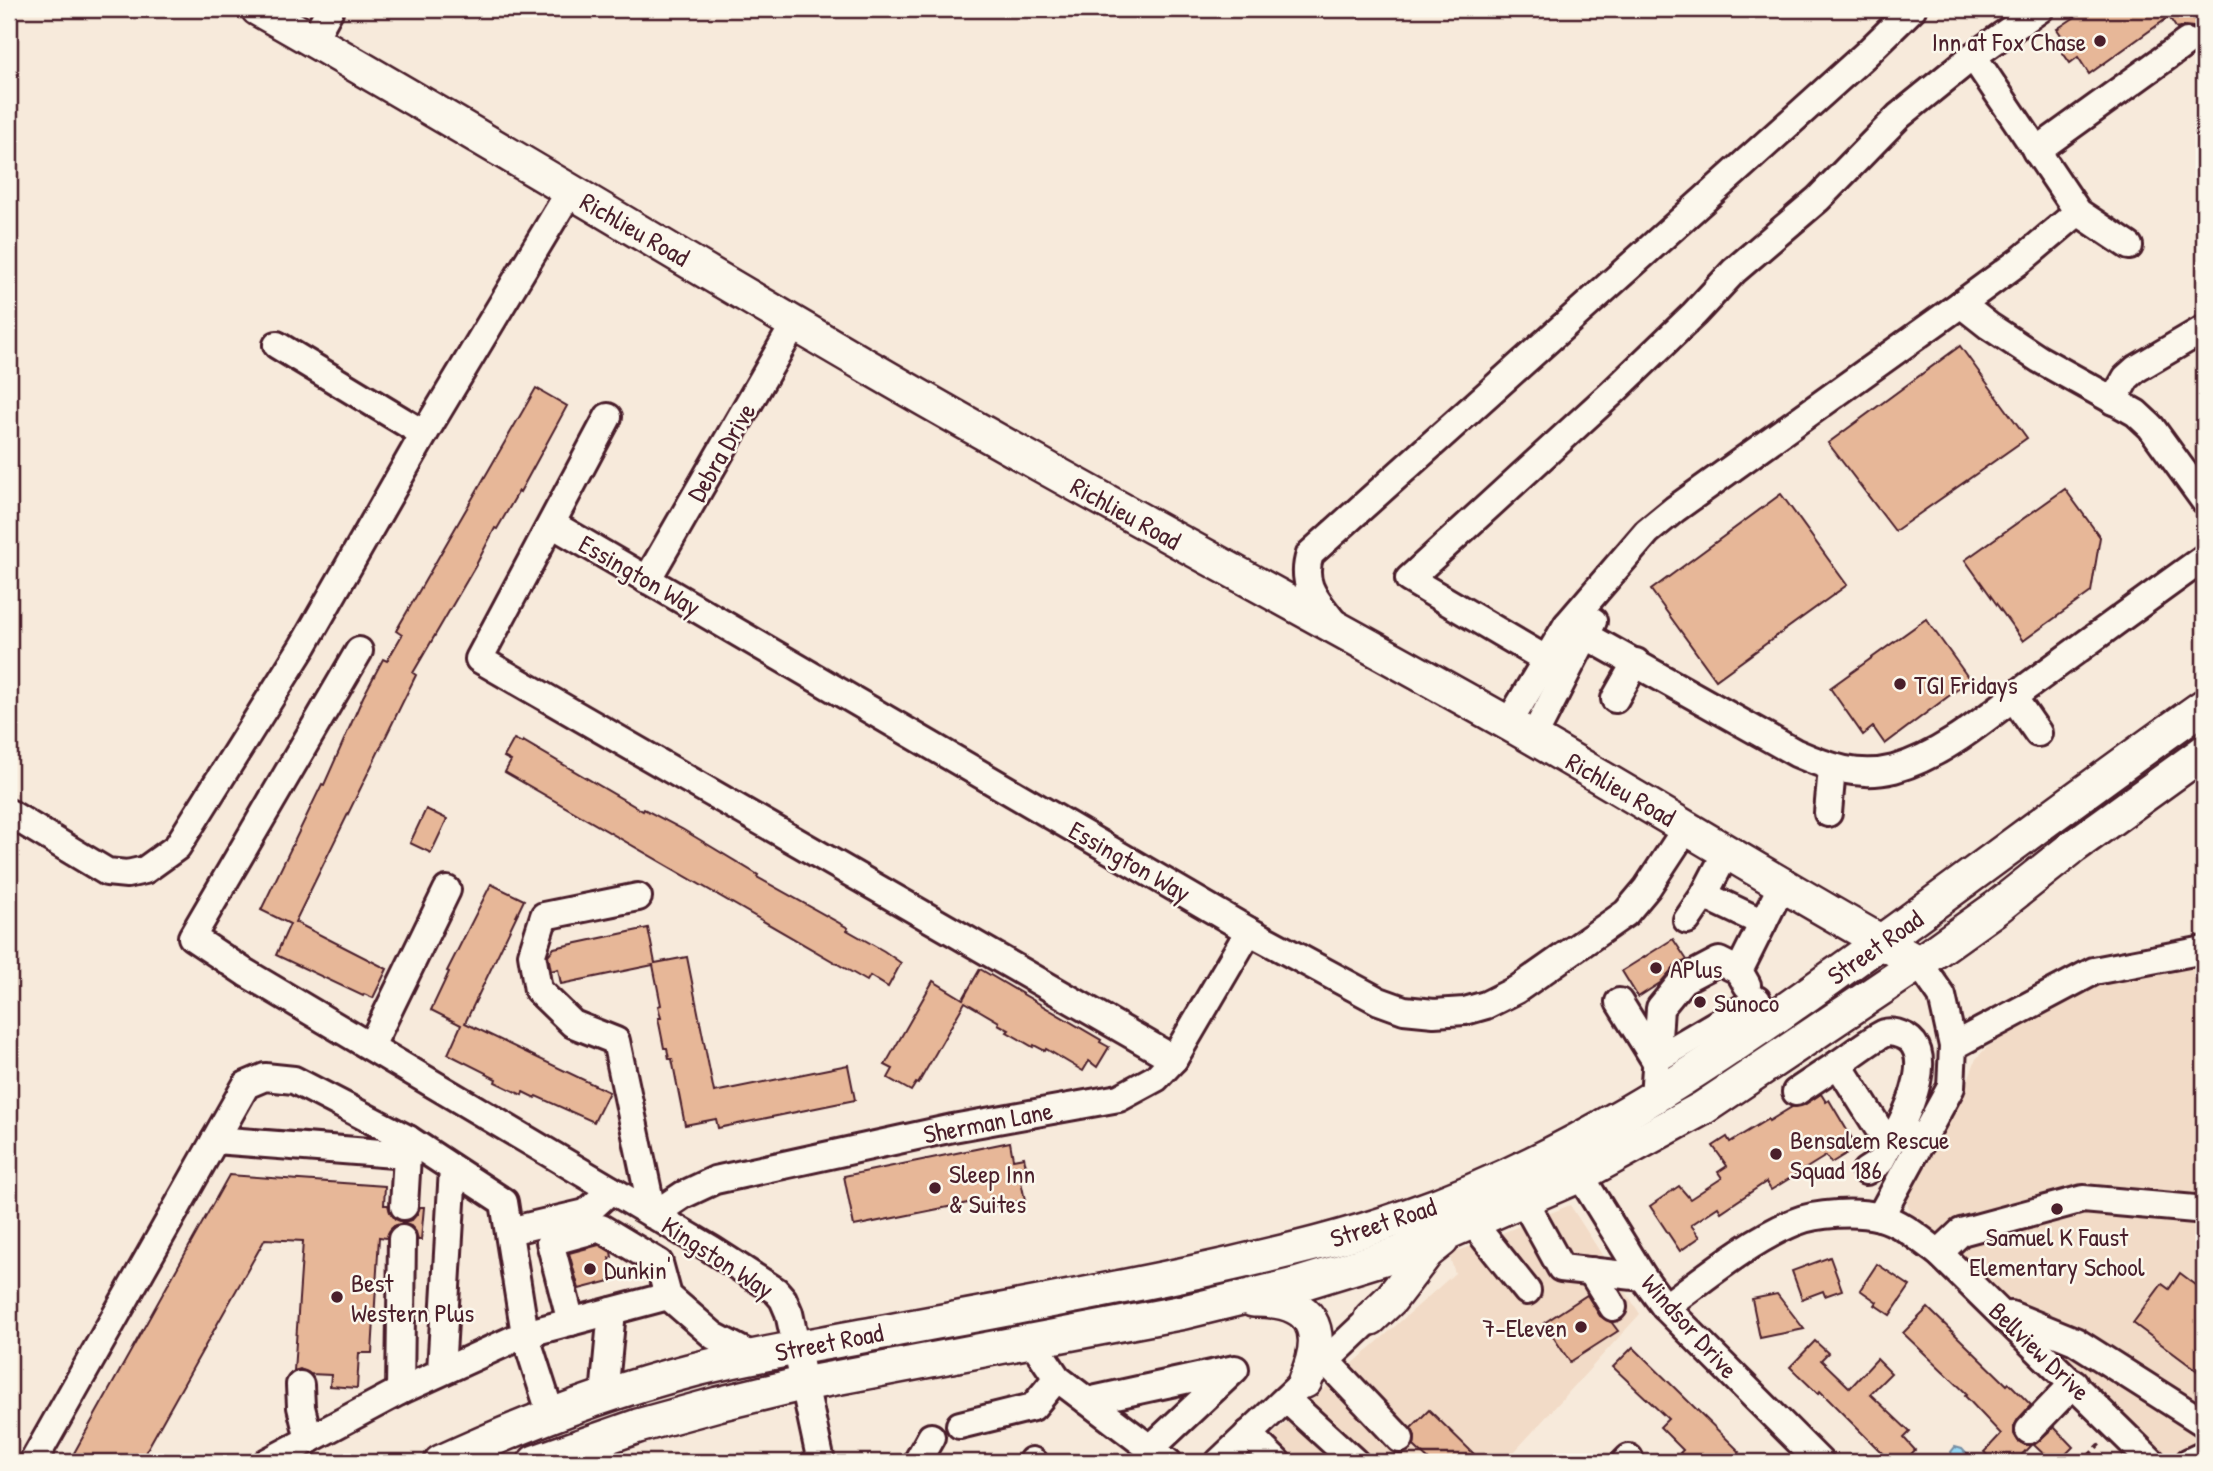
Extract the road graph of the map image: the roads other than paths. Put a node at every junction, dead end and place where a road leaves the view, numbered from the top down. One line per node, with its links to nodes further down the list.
1 (258, 9): 5 (main road, Richlieu Road)
2 (330, 9): 5 (street)
3 (1912, 9): 23 (street)
4 (2040, 9): 7 (street)
5 (313, 40): 9 (main road, Richlieu Road)
6 (2187, 42): 8 (street)
7 (1973, 56): 8 (street); 26 (street)
8 (2036, 151): 10 (street)
9 (570, 191): 13 (main road, Richlieu Road); 18 (street)
10 (2078, 212): 11 (street); 12 (street)
11 (2129, 246)
12 (1961, 304): 16 (street); 24 (street)
13 (795, 323): 22 (street, Debra Drive); 23 (main road, Richlieu Road)
14 (2204, 328): 16 (street)
15 (276, 345): 18 (street)
16 (2113, 401): 19 (street)
17 (608, 417): 20 (street)
18 (424, 434): 35 (street)
19 (2204, 500)
20 (552, 524): 22 (street, Essington Way); 54 (street)
21 (2204, 558): 28 (street)
22 (647, 580): 45 (street, Essington Way)
23 (1339, 628): 31 (main road, Richlieu Road)
24 (1577, 630): 26 (street); 27 (street); 31 (street)
25 (359, 651): 52 (street, Kingston Way)
26 (1546, 660): 31 (street)
27 (1636, 662): 29 (street); 34 (street)
28 (2013, 697): 32 (street); 34 (street)
29 (1615, 699)
30 (2204, 706): 46 (main road, Street Road)
31 (1521, 731): 37 (main road, Richlieu Road)
32 (2038, 733)
33 (2204, 752): 48 (main road, Street Road)
34 (1832, 768): 36 (street)
35 (9, 813)
36 (1828, 813)
37 (1687, 827): 38 (main road, Richlieu Road); 45 (street, Essington Way)
38 (1727, 851): 39 (main road, Richlieu Road); 41 (street)
39 (1782, 885): 44 (street); 46 (main road, Richlieu Road)
40 (447, 890): 52 (street)
41 (1704, 895): 43 (street); 44 (street)
42 (638, 897): 70 (street)
43 (1687, 920)
44 (1763, 923): 49 (street)
45 (1250, 931): 54 (street, Sherman Lane)
46 (1881, 943): 48 (main road, Richlieu Road); 51 (main road, Street Road)
47 (2204, 950): 53 (street)
48 (1919, 963): 53 (street, Richlieu Road); 65 (main road, Street Road)
49 (1739, 971): 51 (street); 55 (street)
50 (1619, 1002): 55 (street)
51 (1763, 1011): 55 (street); 58 (main road, Street Road)
52 (371, 1046): 66 (street, Kingston Way)
53 (1953, 1046): 61 (street, Richlieu Road)
54 (1174, 1059): 70 (street, Sherman Lane)
55 (1655, 1060): 58 (street)
56 (1839, 1064): 57 (street); 59 (street); 59 (street)
57 (1796, 1092)
58 (1654, 1098): 89 (main road, Street Road)
59 (1894, 1137): 61 (street); 64 (street)
60 (215, 1140): 62 (street); 62 (street); 111 (street)
61 (1923, 1141): 71 (street, Richlieu Road)
62 (408, 1147): 63 (street); 68 (street)
63 (453, 1169): 73 (street); 91 (street)
64 (1866, 1171)
65 (1580, 1175): 67 (main road, Street Road); 77 (street, Windsor Drive)
66 (611, 1190): 70 (street, Kingston Way); 73 (street)
67 (1523, 1199): 72 (main road, Street Road); 76 (street)
68 (404, 1206)
69 (2195, 1209): 75 (street)
70 (653, 1215): 89 (street, Kingston Way)
71 (1880, 1217): 75 (street, Bellview Drive); 82 (street, Bellview Drive)
72 (1465, 1225): 78 (street); 80 (main road, Street Road); 85 (main road)
73 (509, 1231): 87 (street)
74 (402, 1239): 97 (street)
75 (1939, 1253): 83 (street, Bellview Drive)
76 (1591, 1271): 77 (street); 81 (street)
77 (1643, 1277): 82 (street, Windsor Drive)
78 (1527, 1291)
79 (668, 1296): 84 (street); 86 (street); 90 (street)
80 (1233, 1300): 88 (main road, Street Road); 93 (main road)
81 (1613, 1307)
82 (1665, 1307): 119 (street, Windsor Drive)
83 (1998, 1309): 94 (street, Bellview Drive); 101 (street)
84 (612, 1311): 86 (street); 98 (street)
85 (1371, 1318): 93 (street)
86 (571, 1322): 87 (street)
87 (526, 1334): 91 (street); 100 (street)
88 (1033, 1342): 92 (street); 95 (main road, Street Road)
89 (796, 1348): 90 (main road, Street Road); 95 (street, Kingston Way)
90 (752, 1356): 98 (main road, Street Road)
91 (442, 1371): 97 (street)
92 (1057, 1378): 99 (street); 102 (street)
93 (1306, 1380): 104 (street); 106 (street); 118 (street)
94 (2074, 1383): 103 (street); 120 (street, Bellview Drive)
95 (804, 1384): 114 (main road, Street Road); 115 (street, Kingston Way)
96 (300, 1385): 107 (street)
97 (400, 1391): 107 (street)
98 (604, 1396): 100 (main road, Street Road)
99 (1087, 1401): 109 (street); 109 (street)
100 (551, 1415): 113 (main road, Street Road)
101 (2204, 1423)
102 (960, 1425)
103 (2029, 1430)
104 (1248, 1434): 110 (street); 117 (street)
105 (931, 1437): 116 (street)
106 (1400, 1439)
107 (309, 1440): 112 (street)
108 (2204, 1455): 121 (street)
109 (1162, 1459)
110 (1224, 1461)
111 (33, 1462)
112 (267, 1462)
113 (441, 1462)
114 (535, 1462)
115 (821, 1462)
116 (917, 1462)
117 (1277, 1462)
118 (1354, 1462)
119 (1820, 1462)
120 (2152, 1462)
121 (2189, 1462)

